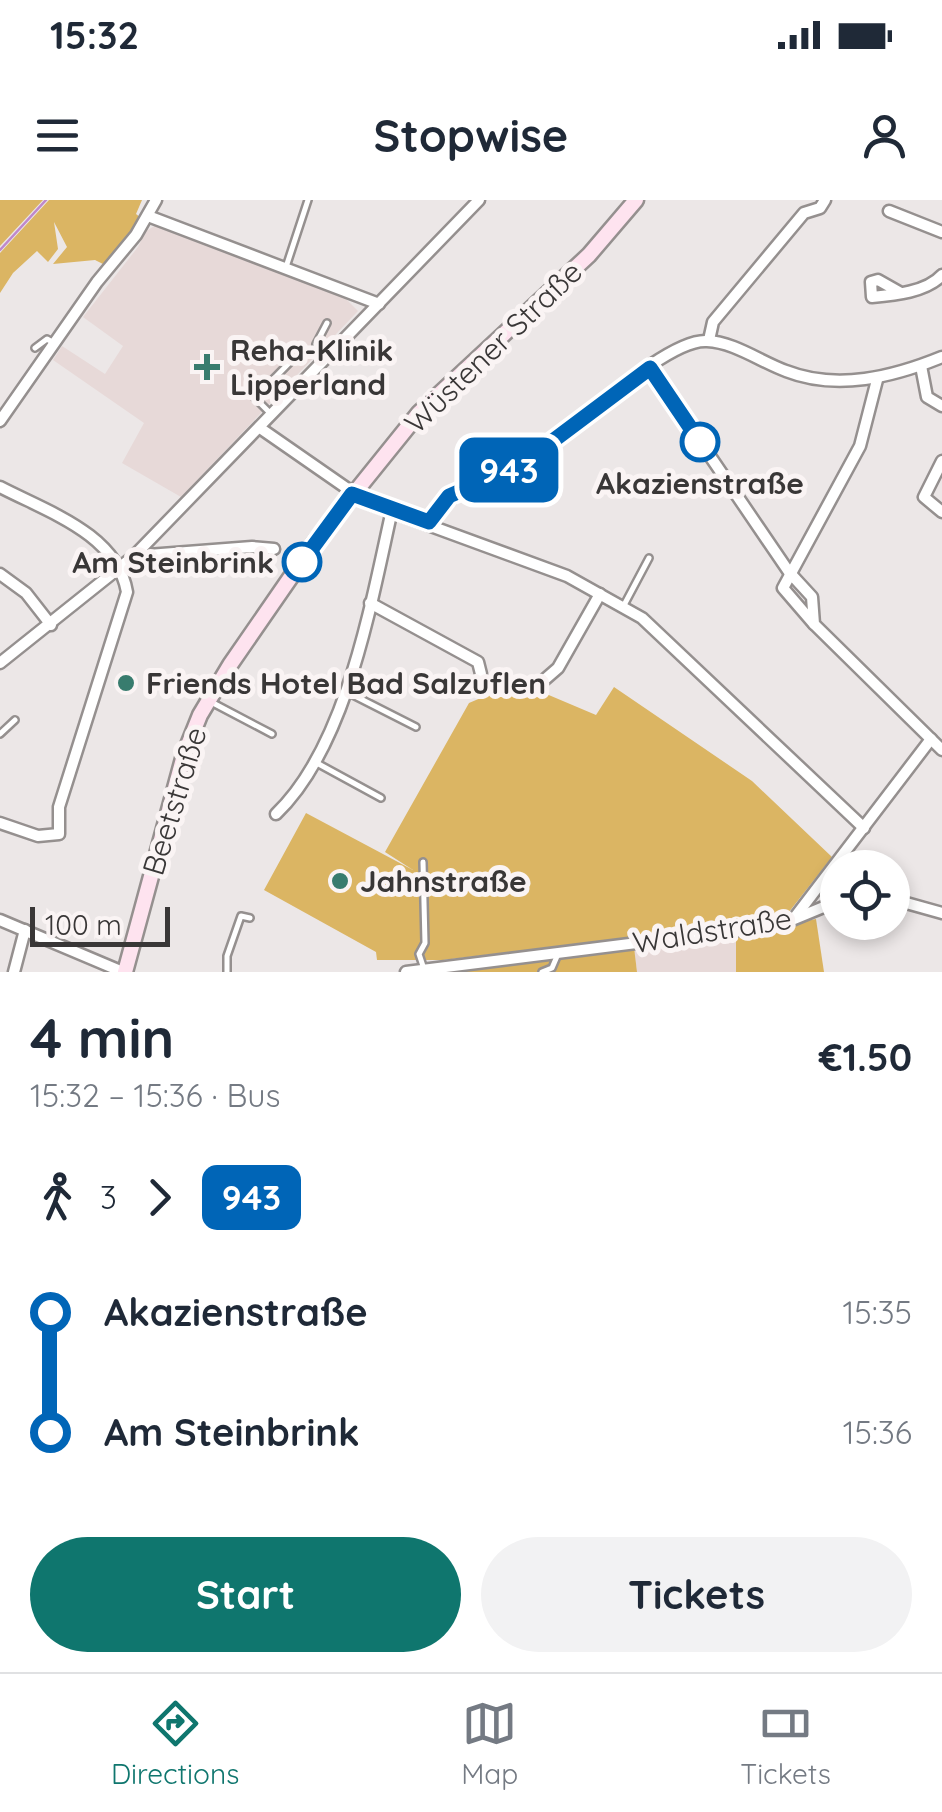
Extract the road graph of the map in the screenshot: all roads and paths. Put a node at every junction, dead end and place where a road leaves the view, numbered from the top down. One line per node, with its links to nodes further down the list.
1 (156, 200): 7 (street)
2 (308, 200): 9 (lane)
3 (479, 200): 12 (street)
4 (636, 200): 29 (main road, Wüstener Straße)
5 (825, 200): 14 (street)
6 (889, 211): 8 (street)
7 (148, 216): 9 (street); 15 (street)
8 (942, 232)
9 (286, 267): 12 (street)
10 (942, 275): 11 (street)
11 (901, 293)
12 (379, 304): 17 (street)
13 (327, 322): 17 (lane)
14 (709, 340): 21 (street); 22 (street)
15 (54, 342): 16 (lane); 25 (street)
16 (35, 348)
17 (329, 356): 24 (street)
18 (942, 357): 20 (street)
19 (294, 359): 24 (lane)
20 (921, 366): 22 (street); 23 (street)
21 (650, 368): 32 (street); 37 (street)
22 (877, 380): 37 (street)
23 (942, 406)
24 (272, 415): 26 (street)
25 (0, 421)
26 (260, 428): 29 (street); 34 (street)
27 (942, 461): 31 (street)
28 (0, 487): 36 (street)
29 (352, 494): 30 (street); 47 (main road, Beetstraße)
30 (392, 510): 32 (street); 40 (street)
31 (942, 512)
32 (429, 522): 39 (street)
33 (274, 549): 34 (street)
34 (134, 556): 36 (street)
35 (649, 558): 41 (lane)
36 (123, 567): 42 (street); 57 (street)
37 (788, 572): 52 (street)
38 (0, 574): 42 (street)
39 (600, 594): 41 (street); 45 (street)
40 (370, 603): 44 (street); 46 (street)
41 (623, 607): 58 (street)
42 (51, 625): 43 (street)
43 (0, 664)
44 (481, 674)
45 (543, 681)
46 (344, 690): 49 (lane); 54 (street)
47 (208, 701): 51 (lane); 70 (main road, Beetstraße)
48 (15, 720): 50 (lane)
49 (416, 727)
50 (0, 734)
51 (272, 734)
52 (930, 739): 53 (street); 58 (street)
53 (942, 750)
54 (315, 762): 55 (lane); 56 (street)
55 (381, 798)
56 (276, 814)
57 (0, 822)
58 (864, 828): 64 (street)
59 (423, 862): 68 (lane)
60 (910, 904): 62 (street)
61 (820, 907): 64 (street, Waldstraße)
62 (942, 913)
63 (250, 918): 71 (lane)
64 (794, 918): 67 (street, Waldstraße)
65 (0, 920): 66 (street)
66 (26, 930): 69 (street); 70 (street)
67 (558, 952): 68 (street, Waldstraße); 73 (lane)
68 (424, 969): 72 (street, Waldstraße)
69 (14, 972)
70 (124, 972)
71 (227, 972)
72 (406, 972)
73 (542, 972)

